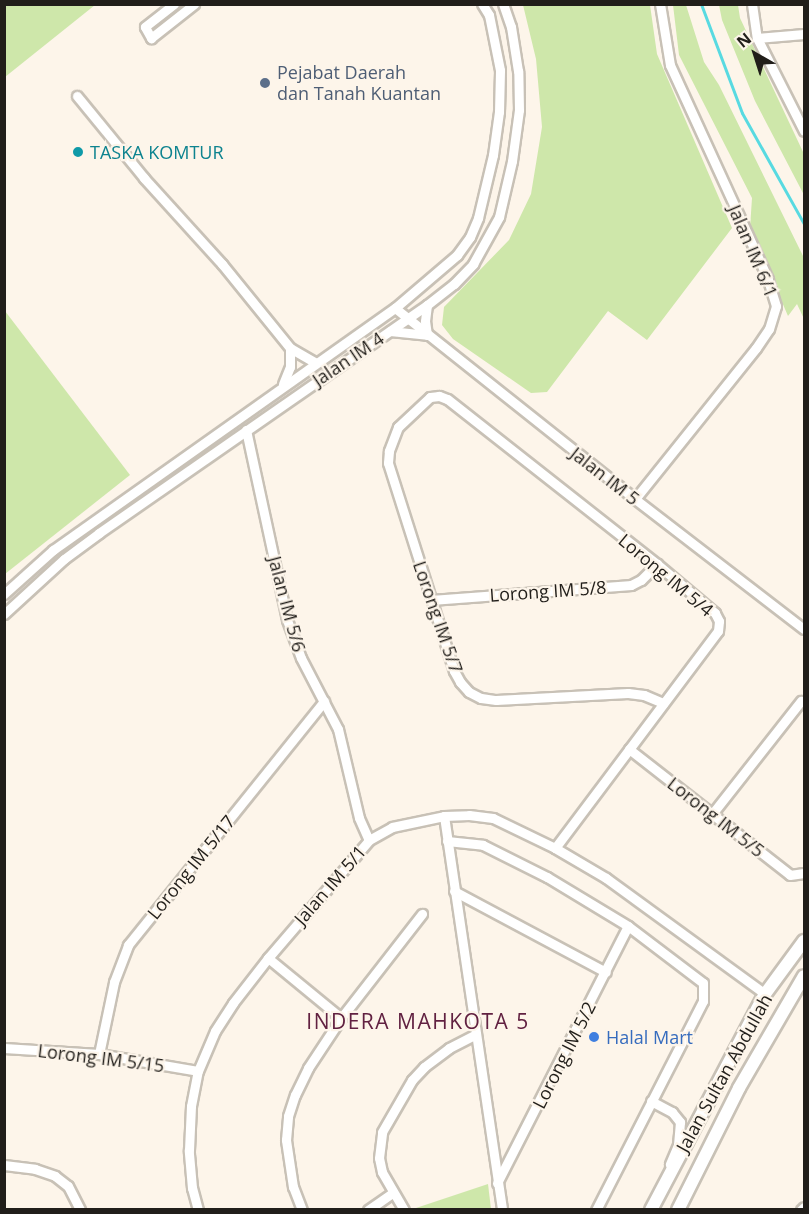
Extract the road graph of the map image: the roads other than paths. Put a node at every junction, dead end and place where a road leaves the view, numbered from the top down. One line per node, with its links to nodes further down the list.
1 (174, 4): 2 (street)
2 (194, 4)
3 (482, 4): 13 (street, Jalan IM 4)
4 (503, 4): 12 (street, Jalan IM 4)
5 (660, 4): 24 (street, Jalan IM 6/1)
6 (752, 4): 8 (street)
7 (804, 34): 8 (street)
8 (757, 38): 10 (street)
9 (77, 96): 17 (street)
10 (802, 120): 11 (street)
11 (804, 130)
12 (427, 305): 14 (street, Jalan IM 4); 16 (street)
13 (395, 308): 14 (street, Jalan IM 5); 18 (street, Jalan IM 4)
14 (407, 319): 15 (street, Jalan IM 4); 16 (street, Jalan IM 5)
15 (390, 331): 16 (street); 21 (street, Jalan IM 4)
16 (427, 335): 24 (street, Jalan IM 5)
17 (290, 348): 18 (street); 19 (street)
18 (315, 363): 19 (street, Jalan IM 4)
19 (282, 386): 22 (street, Jalan IM 4)
20 (430, 397): 25 (street, Lorong IM 5/4); 27 (street, Lorong IM 5/7)
21 (246, 430): 23 (street, Jalan IM 4); 31 (street, Jalan IM 5/6)
22 (153, 478): 23 (street); 26 (street, Jalan IM 4)
23 (161, 488): 28 (street, Jalan IM 4)
24 (635, 499): 29 (street, Jalan IM 5)
25 (657, 564): 27 (street, Lorong IM 5/8); 32 (street, Lorong IM 5/4)
26 (4, 594)
27 (431, 600): 32 (street, Lorong IM 5/7)
28 (4, 614)
29 (804, 629)
30 (801, 700): 34 (street)
31 (324, 701): 36 (street, Jalan IM 5/6); 51 (street, Lorong IM 5/17)
32 (663, 704): 33 (street, Lorong IM 5/4)
33 (629, 749): 34 (street, Lorong IM 5/5); 38 (street, Lorong IM 5/4)
34 (712, 813): 39 (street, Lorong IM 5/5)
35 (444, 816): 36 (street, Jalan IM 5/1); 37 (street); 38 (street, Jalan IM 5/1)
36 (369, 840): 44 (street, Jalan IM 5/1)
37 (447, 841): 40 (street); 42 (street)
38 (555, 848): 47 (street, Jalan IM 5/1)
39 (804, 873)
40 (454, 891): 45 (street); 49 (street)
41 (422, 914): 48 (street)
42 (628, 926): 45 (street, Lorong IM 5/2); 53 (street)
43 (804, 941): 47 (main road, Jalan Sultan Abdullah)
44 (268, 958): 48 (street); 52 (street, Jalan IM 5/1)
45 (606, 972): 55 (street, Lorong IM 5/2)
46 (804, 976): 65 (main road, Jalan Sultan Abdullah)
47 (765, 994): 64 (main road, Jalan Sultan Abdullah)
48 (341, 1017): 59 (street)
49 (475, 1035): 55 (street); 56 (street)
50 (4, 1048): 51 (street, Lorong IM 5/15)
51 (99, 1054): 52 (street, Lorong IM 5/15)
52 (198, 1071): 58 (street, Jalan IM 5/1)
53 (651, 1101): 63 (street); 64 (street)
54 (4, 1165): 57 (street)
55 (497, 1183): 62 (street)
56 (392, 1193): 60 (street); 61 (street)
57 (80, 1209)
58 (198, 1209)
59 (302, 1209)
60 (368, 1209)
61 (404, 1209)
62 (502, 1209)
63 (596, 1209)
64 (651, 1209)
65 (678, 1209)

